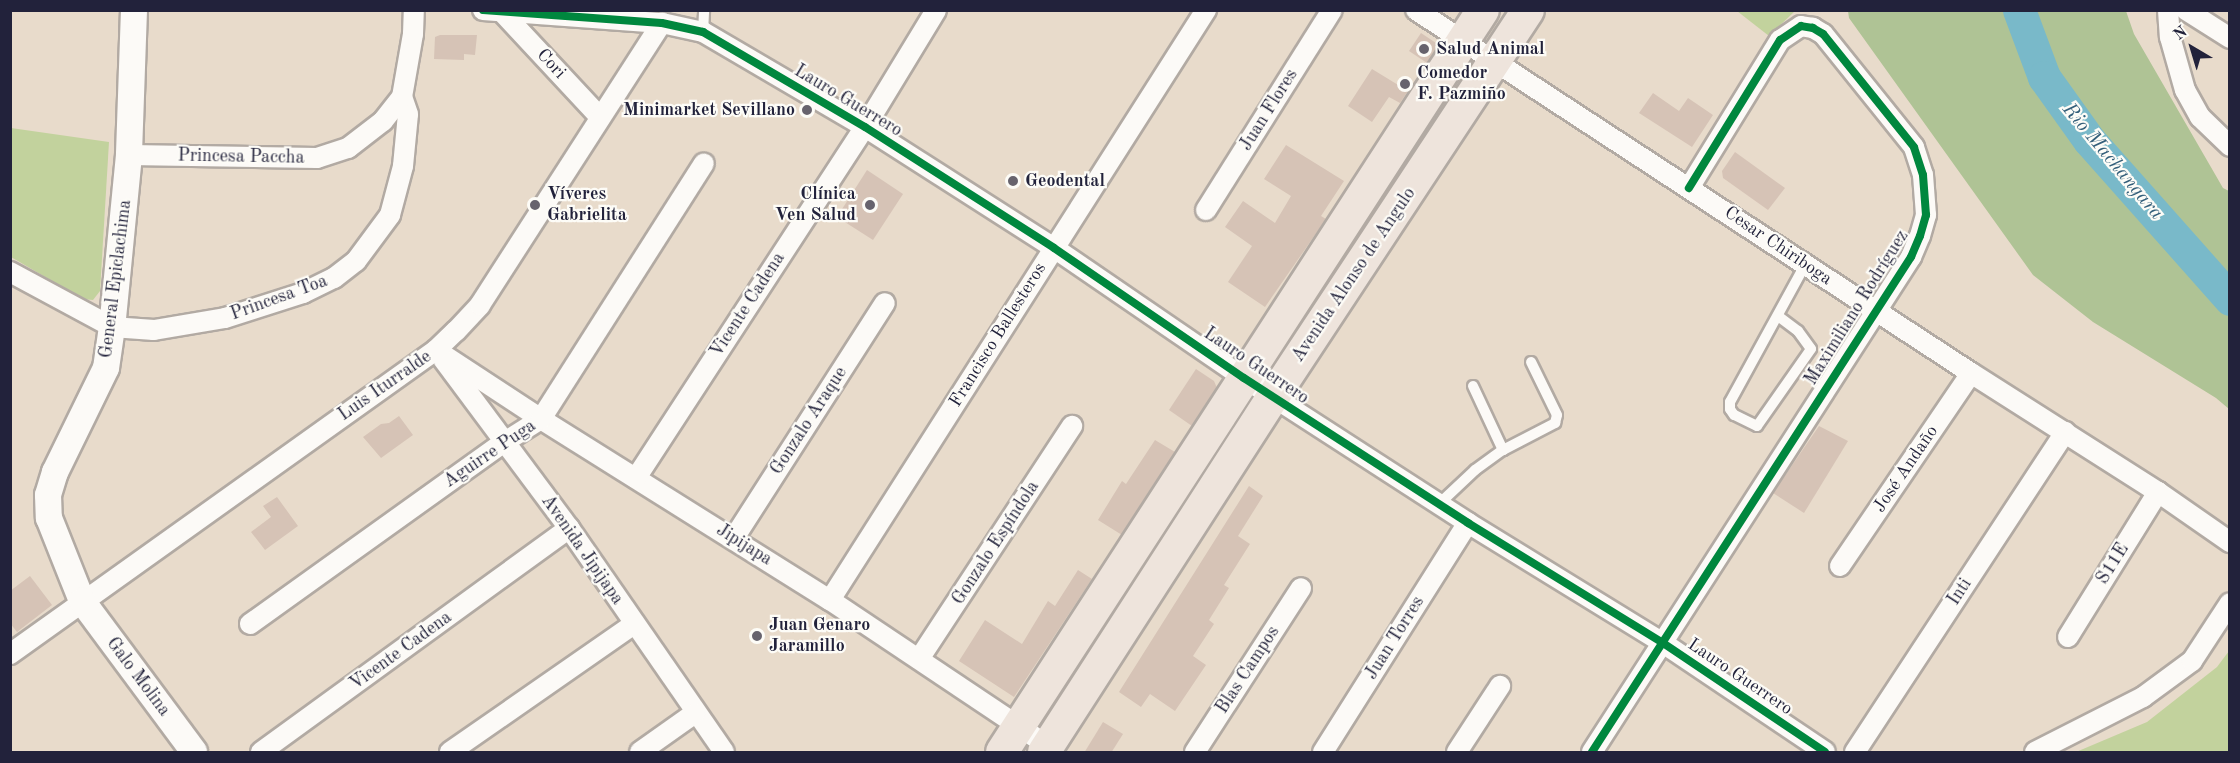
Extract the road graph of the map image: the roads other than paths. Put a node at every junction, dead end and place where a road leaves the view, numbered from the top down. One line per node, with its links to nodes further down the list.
1 (134, 10): 22 (street, General Epiclachima)
2 (414, 10): 18 (street, Princesa Toa)
3 (704, 10): 14 (lane)
4 (936, 10): 20 (street, Vicente Cadena)
5 (1206, 10): 26 (street, Francisco Ballesteros)
6 (1332, 10): 25 (street, Juan Flores)
7 (1416, 10): 16 (street, Cesar Chiriboga)
8 (1484, 10): 16 (main road, Avenida Alonso de Angulo)
9 (1528, 10): 17 (main road, Avenida Alonso de Angulo)
10 (2168, 10): 21 (street)
11 (2186, 10): 15 (street)
12 (493, 11): 13 (street, Cori); 19 (street, Cori)
13 (662, 23): 14 (street, Lauro Guerrero); 19 (street, Luis Iturralde)
14 (703, 32): 20 (street, Lauro Guerrero)
15 (2229, 38)
16 (1464, 42): 17 (street, Cesar Chiriboga); 36 (main road, Avenida Alonso de Angulo)
17 (1495, 62): 24 (street, Cesar Chiriboga); 38 (main road, Avenida Alonso de Angulo)
18 (402, 97): 22 (street, Princesa Paccha); 32 (street, Princesa Toa)
19 (600, 117): 33 (street, Luis Iturralde)
20 (865, 127): 26 (street, Lauro Guerrero); 44 (street, Vicente Cadena)
21 (2229, 146)
22 (129, 155): 32 (street, General Epiclachima)
23 (704, 163): 39 (street, Aguirre Puga)
24 (1689, 188): 27 (street, Cesar Chiriboga); 30 (street, Maximiliano Rodríguez)
25 (1206, 210)
26 (1054, 248): 36 (street, Lauro Guerrero); 53 (street, Francisco Ballesteros)
27 (1805, 265): 30 (street, Cesar Chiriboga); 31 (lane)
28 (10, 273): 32 (street)
29 (885, 303): 49 (street, Gonzalo Araque)
30 (1874, 310): 35 (street, Cesar Chiriboga); 59 (street, Maximiliano Rodríguez)
31 (1778, 316): 31 (lane)
32 (112, 327): 54 (street, General Epiclachima)
33 (436, 350): 39 (street, Jipijapa); 42 (street, Avenida Jipijapa); 54 (street, Luis Iturralde)
34 (1531, 362): 43 (lane)
35 (1971, 373): 41 (street, Cesar Chiriboga); 51 (street, José Andaño)
36 (1244, 378): 38 (street, Lauro Guerrero); 64 (main road, Avenida Alonso de Angulo)
37 (1473, 386): 43 (lane)
38 (1273, 397): 46 (street, Lauro Guerrero); 65 (main road, Avenida Alonso de Angulo)
39 (541, 419): 42 (street, Aguirre Puga); 44 (street, Jipijapa)
40 (1072, 426): 61 (street, Gonzalo Espíndola)
41 (2065, 432): 45 (street, Cesar Chiriboga); 77 (street, Inti)
42 (503, 443): 48 (street, Avenida Jipijapa); 56 (street, Aguirre Puga)
43 (1503, 450): 46 (lane)
44 (636, 478): 49 (street, Jipijapa)
45 (2158, 492): 50 (street, Cesar Chiriboga); 58 (street, S11E)
46 (1440, 503): 47 (street, Lauro Guerrero)
47 (1468, 523): 59 (street, Lauro Guerrero); 73 (street, Juan Torres)
48 (569, 528): 57 (street, Avenida Jipijapa); 67 (street, Vicente Cadena)
49 (734, 538): 53 (street, Jipijapa)
50 (2229, 542)
51 (1840, 566)
52 (1301, 588): 72 (street, Blas Campos)
53 (830, 600): 61 (street, Jipijapa)
54 (82, 601): 60 (street, Luis Iturralde); 66 (street, Galo Molina)
55 (2229, 603): 78 (street)
56 (250, 624)
57 (634, 624): 63 (street, Avenida Jipijapa); 68 (street)
58 (2068, 637)
59 (1663, 643): 75 (street, Maximiliano Rodríguez); 76 (street, Lauro Guerrero)
60 (10, 654)
61 (920, 659): 64 (street, Jipijapa)
62 (1500, 686): 74 (street)
63 (695, 713): 69 (street); 70 (street, Avenida Jipijapa)
64 (1018, 726): 65 (street, Jipijapa); 71 (main road, Avenida Alonso de Angulo)
65 (1046, 749)
66 (194, 753)
67 (261, 753)
68 (450, 753)
69 (640, 753)
70 (724, 753)
71 (1002, 753)
72 (1195, 753)
73 (1323, 753)
74 (1457, 753)
75 (1592, 753)
76 (1825, 753)
77 (1855, 753)
78 (2035, 753)

